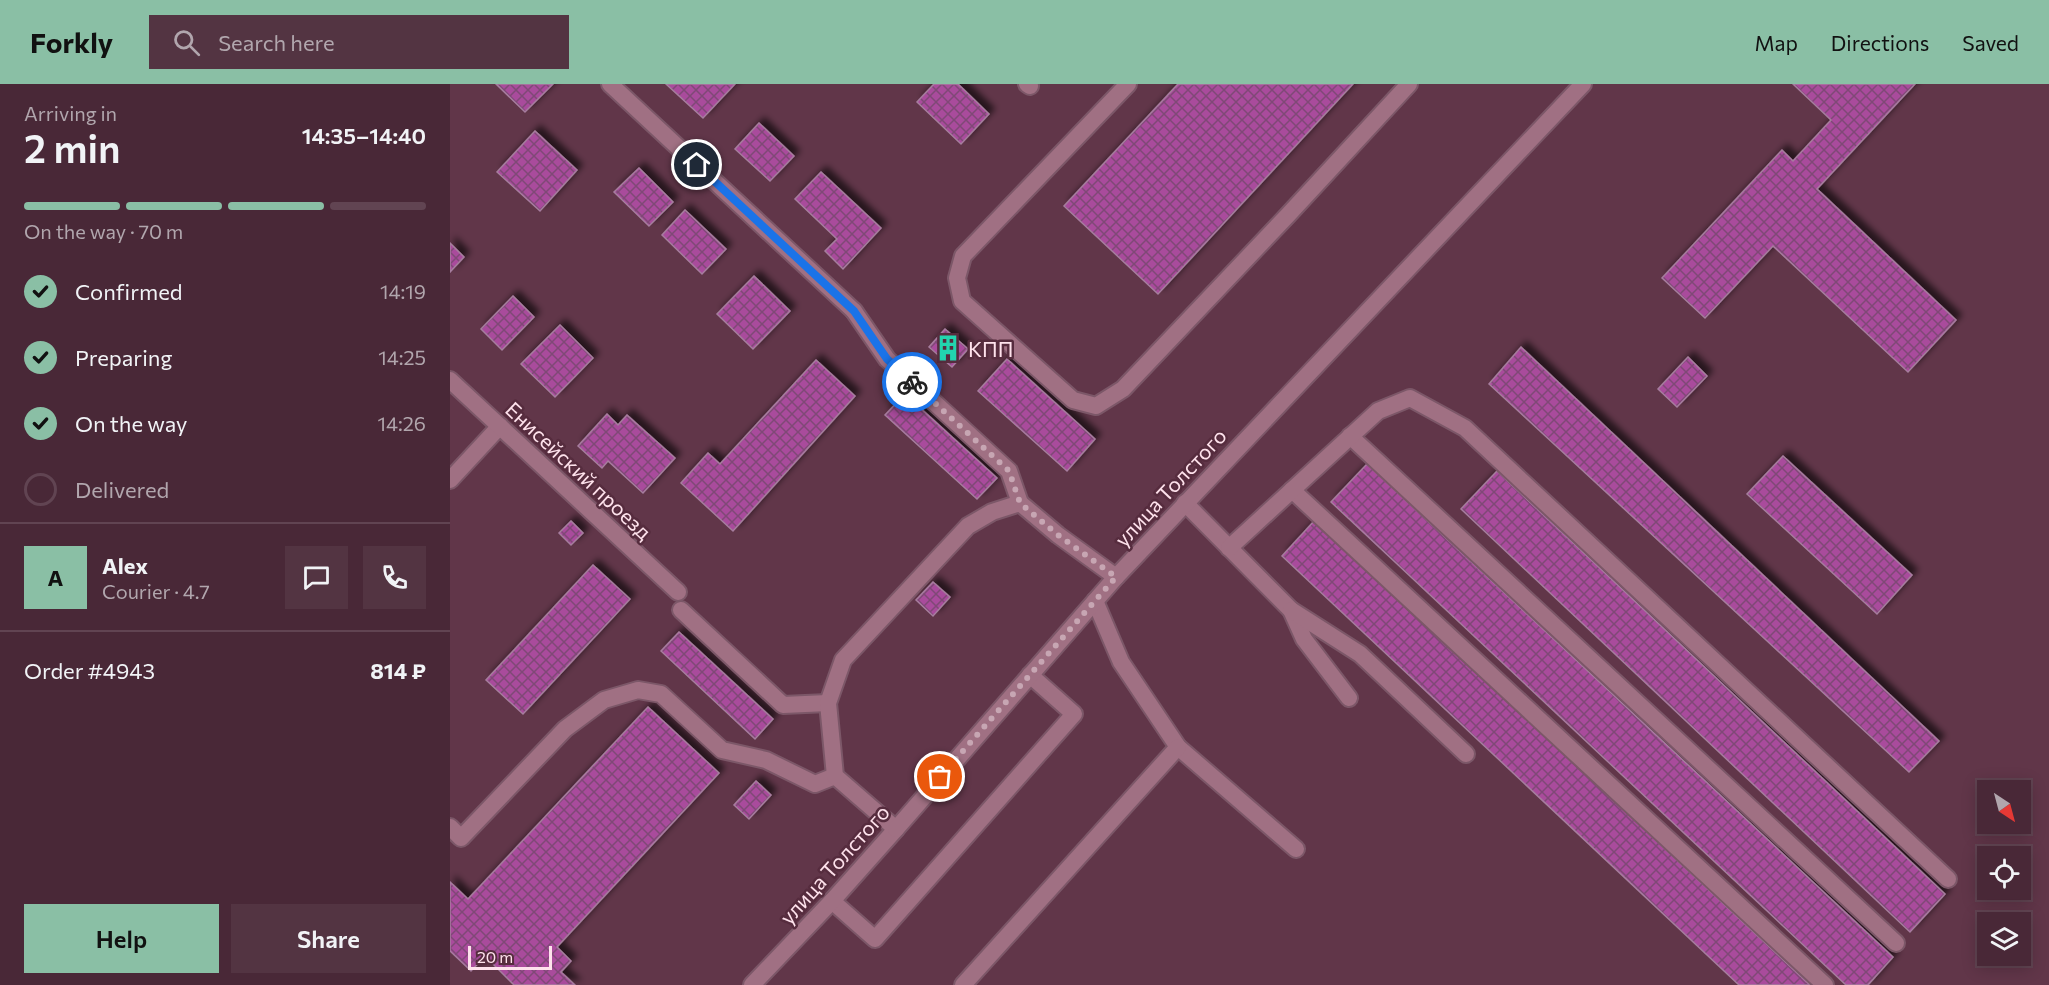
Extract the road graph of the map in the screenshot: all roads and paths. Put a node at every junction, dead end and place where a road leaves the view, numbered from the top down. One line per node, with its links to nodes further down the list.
1 (610, 84): 10 (street)
2 (1128, 84): 3 (street)
3 (1409, 84)
4 (1583, 84): 11 (street, улица Толстого)
5 (450, 380): 6 (street, Енисейский проезд)
6 (500, 426): 8 (street); 14 (street, Енисейский проезд)
7 (1350, 436): 9 (street); 27 (street); 29 (street)
8 (450, 480)
9 (1292, 490): 12 (street); 32 (street)
10 (1020, 503): 13 (street); 20 (street)
11 (1185, 503): 12 (street); 13 (street, улица Толстого)
12 (1229, 548): 17 (street)
13 (1116, 577): 15 (street, улица Толстого)
14 (678, 592)
15 (1095, 601): 18 (street, улица Толстого); 21 (street)
16 (681, 610): 20 (street)
17 (1291, 610): 19 (street); 22 (street)
18 (1030, 675): 25 (street, улица Толстого); 28 (street)
19 (1349, 698)
20 (828, 703): 23 (street)
21 (1178, 747): 26 (street); 31 (street)
22 (1466, 754)
23 (835, 776): 24 (street); 25 (street)
24 (450, 827)
25 (896, 829): 28 (street, улица Толстого)
26 (1296, 849)
27 (1948, 879)
28 (832, 902): 30 (street, улица Толстого)
29 (1896, 943)
30 (752, 985)
31 (963, 985)
32 (1825, 985)

